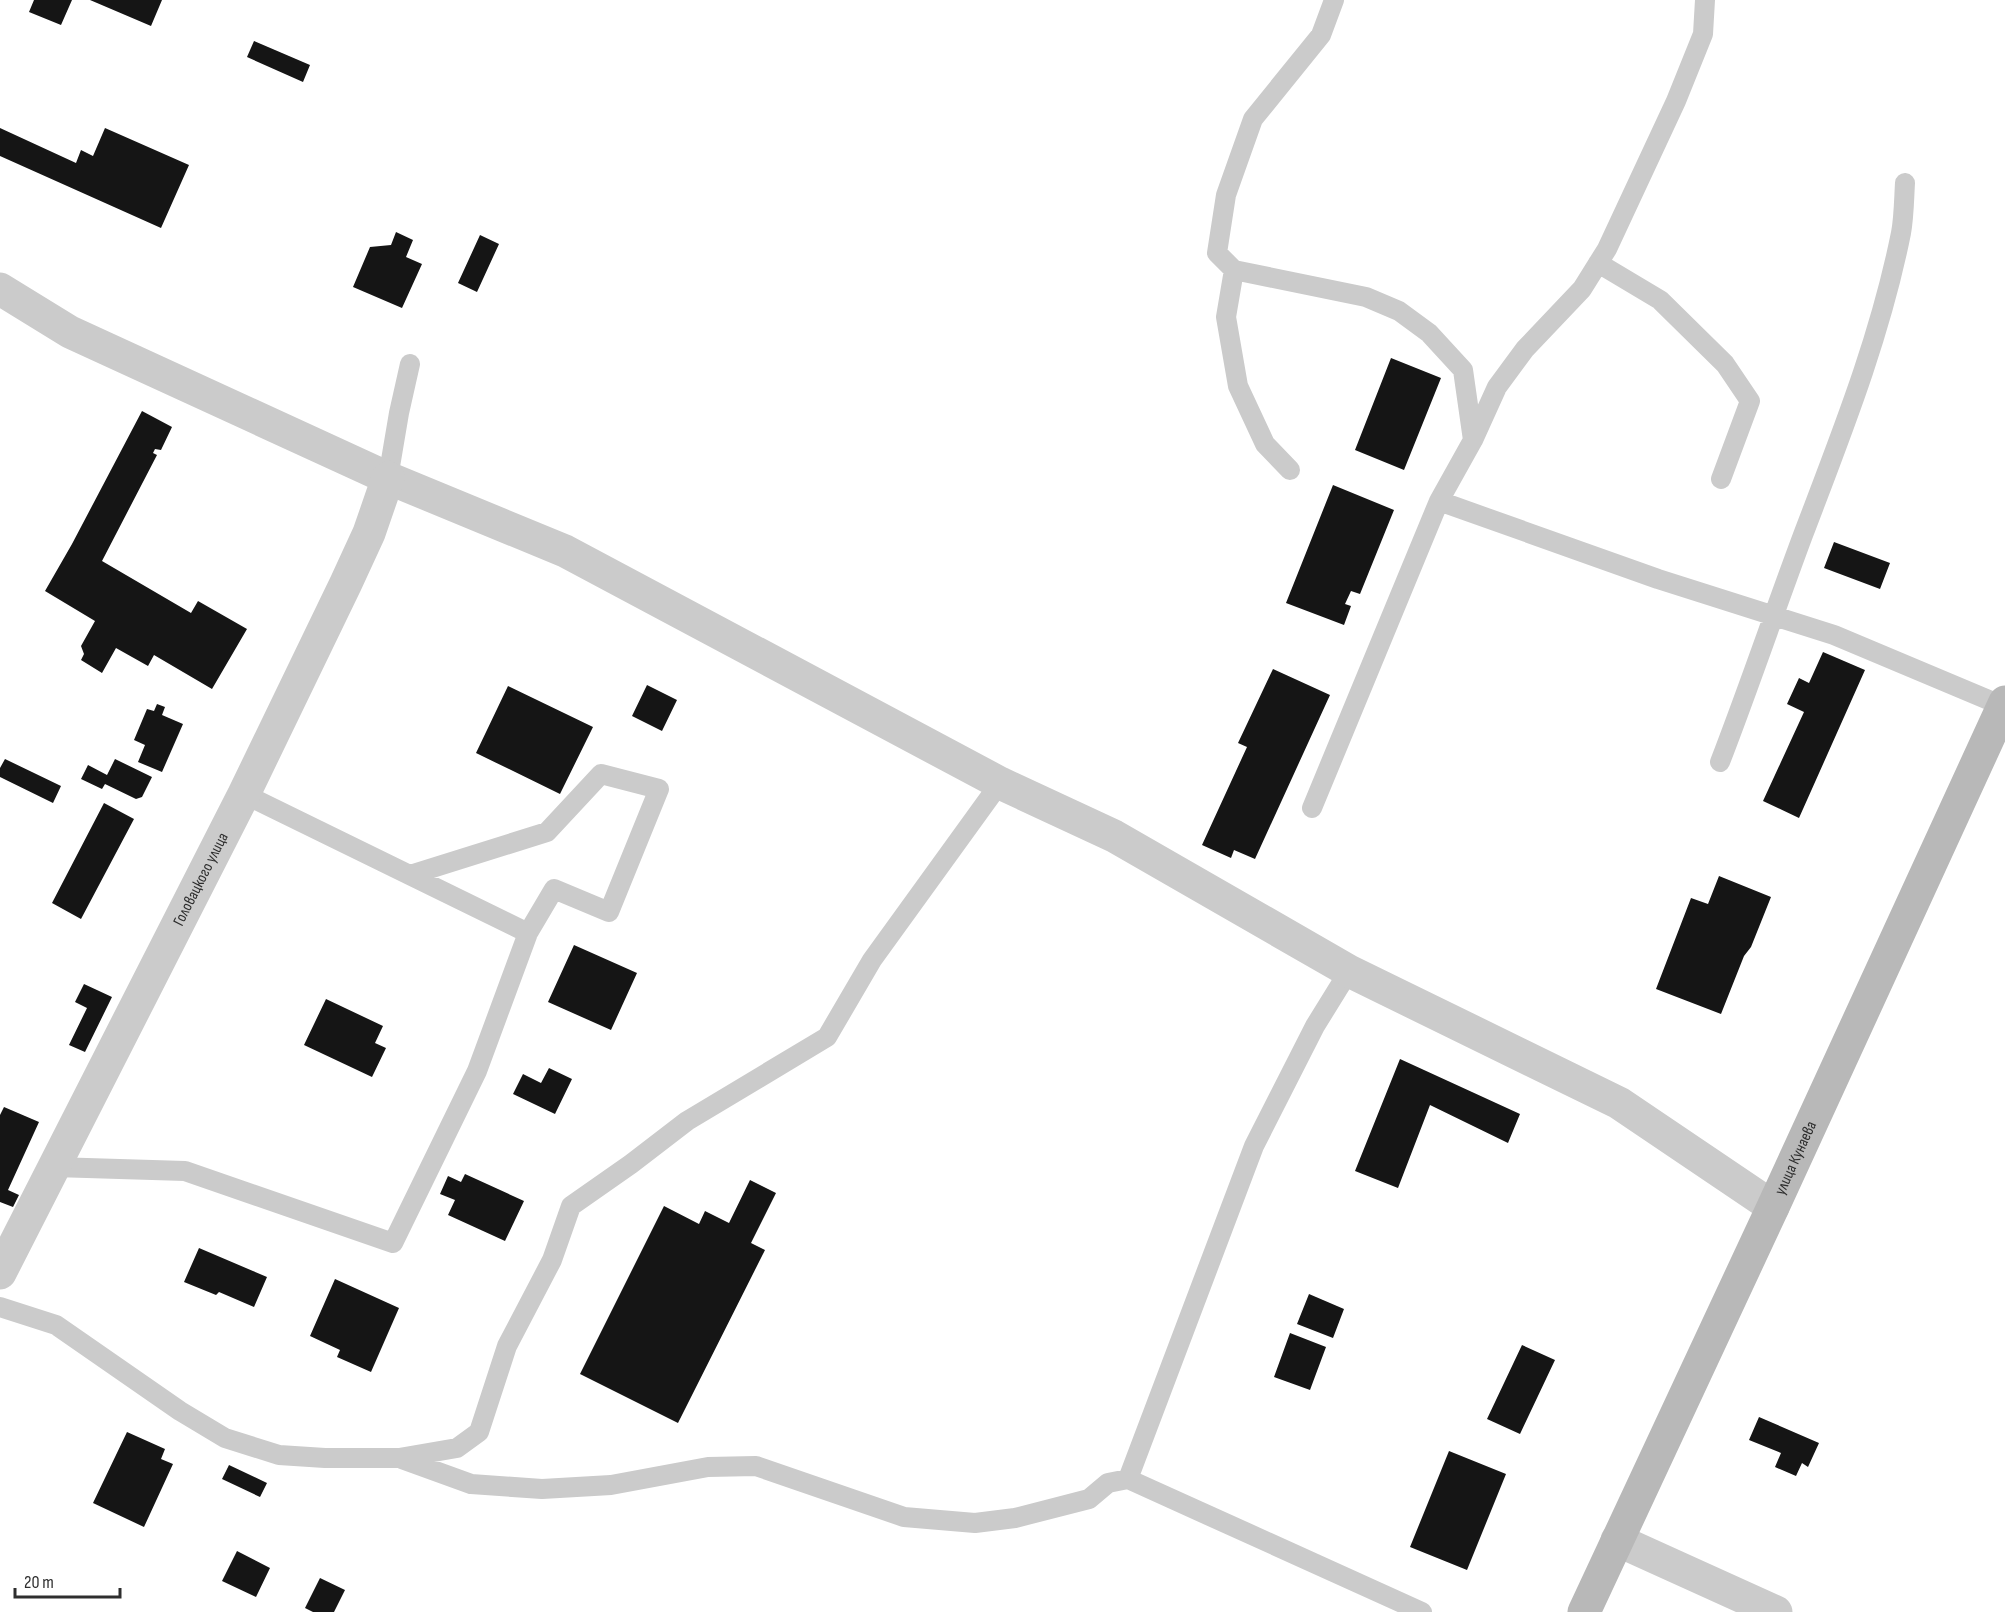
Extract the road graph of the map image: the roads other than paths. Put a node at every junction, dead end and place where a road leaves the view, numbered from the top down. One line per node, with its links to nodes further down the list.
1 (1334, 0): 5 (lane)
2 (1705, 0): 4 (lane)
3 (1905, 183): 13 (lane)
4 (1598, 263): 8 (lane); 11 (lane)
5 (1234, 270): 8 (lane); 9 (lane)
6 (0, 289): 10 (street)
7 (410, 364): 10 (lane)
8 (1473, 440): 12 (lane)
9 (1290, 470)
10 (388, 478): 16 (street); 17 (street, Головацкого улица)
11 (1721, 479)
12 (1439, 501): 13 (lane); 18 (lane)
13 (1772, 616): 14 (lane); 15 (lane)
14 (2004, 704): 23 (main road, улица Кунаева)
15 (1720, 762)
16 (1000, 783): 21 (street); 26 (lane)
17 (244, 794): 19 (lane); 22 (street, Головацкого улица)
18 (1312, 808)
19 (410, 875): 20 (lane); 20 (lane)
20 (528, 933): 22 (lane)
21 (1349, 971): 23 (street); 27 (lane)
22 (54, 1167): 24 (street, Головацкого улица)
23 (1773, 1207): 28 (main road, улица Кунаева)
24 (0, 1272)
25 (0, 1307): 26 (lane)
26 (399, 1458): 27 (lane)
27 (1128, 1479): 29 (lane)
28 (1617, 1540): 30 (main road, улица Кунаева); 31 (street)
29 (1422, 1612)
30 (1584, 1612)
31 (1776, 1612)

